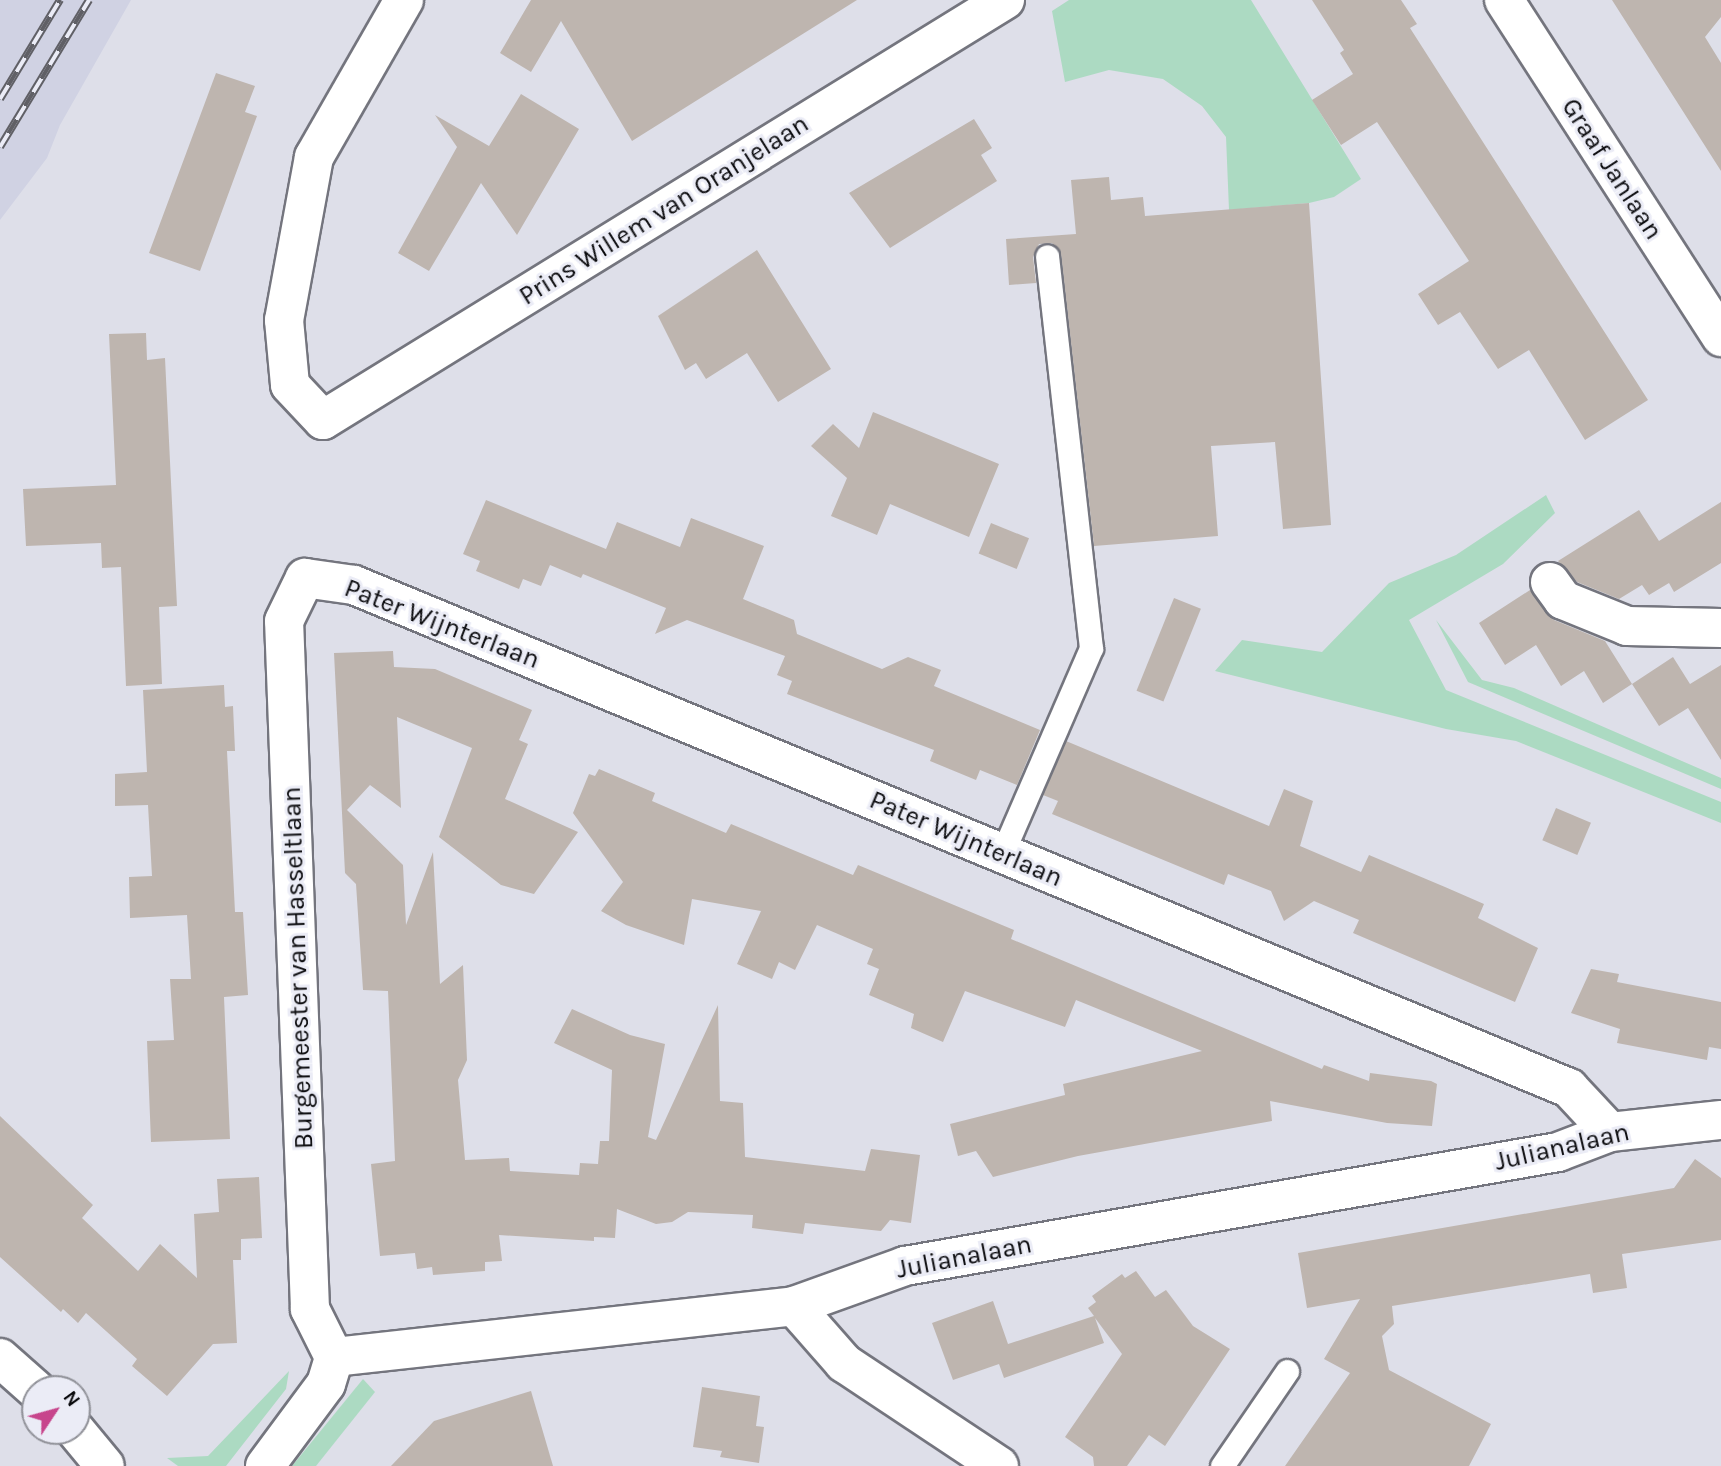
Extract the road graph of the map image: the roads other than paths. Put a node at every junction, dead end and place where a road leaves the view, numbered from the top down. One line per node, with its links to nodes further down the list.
1 (404, 0): 2 (street, Prins Willem van Oranjelaan)
2 (1005, 0)
3 (1504, 0): 5 (street, Graaf Janlaan)
4 (1047, 256): 9 (lane)
5 (1721, 337)
6 (305, 578): 9 (street, Pater Wijnterlaan); 13 (street, Burgemeester van Hasseltlaan)
7 (1550, 582): 8 (street)
8 (1721, 628)
9 (1002, 854): 11 (street, Pater Wijnterlaan)
10 (1721, 1120): 11 (street, Julianalaan)
11 (1610, 1132): 12 (street, Julianalaan)
12 (794, 1306): 13 (street, Julianalaan); 20 (street)
13 (334, 1357): 19 (street)
14 (0, 1358): 16 (street)
15 (1287, 1371): 21 (lane)
16 (21, 1377)
17 (88, 1445): 18 (street)
18 (105, 1466)
19 (265, 1466)
20 (999, 1466)
21 (1222, 1466)

